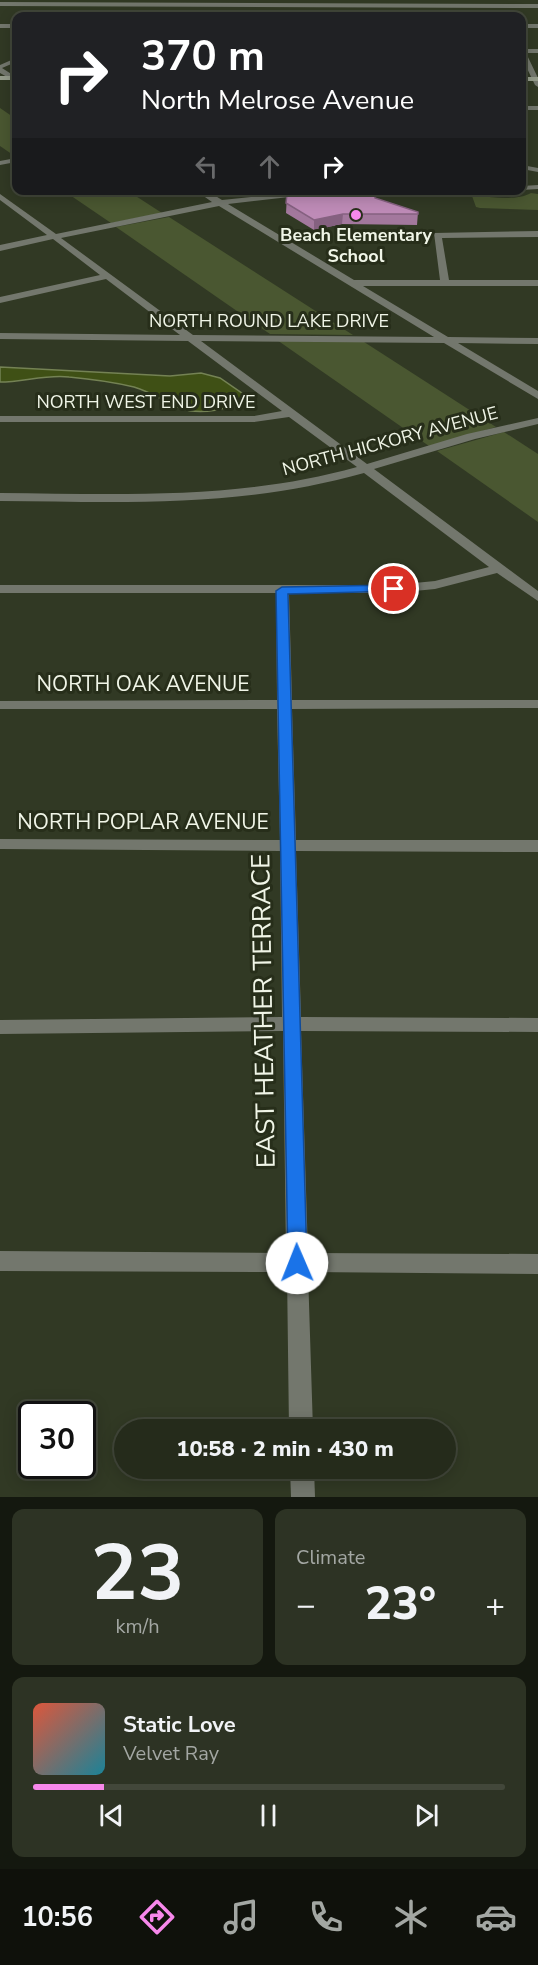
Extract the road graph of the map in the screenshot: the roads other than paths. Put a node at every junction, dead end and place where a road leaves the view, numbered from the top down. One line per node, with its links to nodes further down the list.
1 (262, 3): 2 (street); 4 (street)
2 (497, 3): 5 (street)
3 (0, 4): 4 (street)
4 (50, 5)
5 (538, 6)
6 (526, 59): 7 (street)
7 (537, 81)
8 (207, 195): 11 (street)
9 (293, 195): 11 (street)
10 (2, 200): 13 (street)
11 (220, 203): 13 (street); 16 (street)
12 (538, 234): 17 (street)
13 (55, 237): 14 (street); 15 (street)
14 (0, 248)
15 (108, 276): 19 (street); 23 (street)
16 (351, 283): 17 (street); 20 (street)
17 (445, 283): 18 (street)
18 (538, 283)
19 (0, 300)
20 (429, 330): 21 (street); 24 (street)
21 (538, 331)
22 (0, 336): 23 (street, NORTH ROUND LAKE DRIVE)
23 (189, 337): 24 (street, NORTH ROUND LAKE DRIVE); 27 (street)
24 (445, 340): 25 (street, NORTH ROUND LAKE DRIVE); 26 (street)
25 (538, 341)
26 (538, 396)
27 (292, 413): 28 (street, NORTH WEST END DRIVE); 30 (street)
28 (0, 419)
29 (538, 421): 30 (street, NORTH HICKORY AVENUE)
30 (367, 469): 31 (street, NORTH HICKORY AVENUE); 32 (street)
31 (0, 497)
32 (500, 568): 34 (street); 35 (street)
33 (0, 590): 34 (street)
34 (282, 591): 38 (street, EAST HEATHER TERRACE)
35 (538, 597)
36 (538, 704): 38 (street, NORTH OAK AVENUE)
37 (0, 705): 38 (street, NORTH OAK AVENUE)
38 (285, 705): 40 (street, EAST HEATHER TERRACE)
39 (0, 844): 40 (street, NORTH POPLAR AVENUE)
40 (288, 845): 41 (street, NORTH POPLAR AVENUE); 42 (street, EAST HEATHER TERRACE)
41 (538, 846)
42 (292, 1024): 43 (street); 44 (street); 46 (street, EAST HEATHER TERRACE)
43 (538, 1025)
44 (0, 1027)
45 (0, 1261): 46 (street)
46 (297, 1263): 47 (street); 48 (street, EAST HEATHER TERRACE)
47 (538, 1264)
48 (301, 1419)
49 (302, 1479): 50 (street)
50 (303, 1497)

